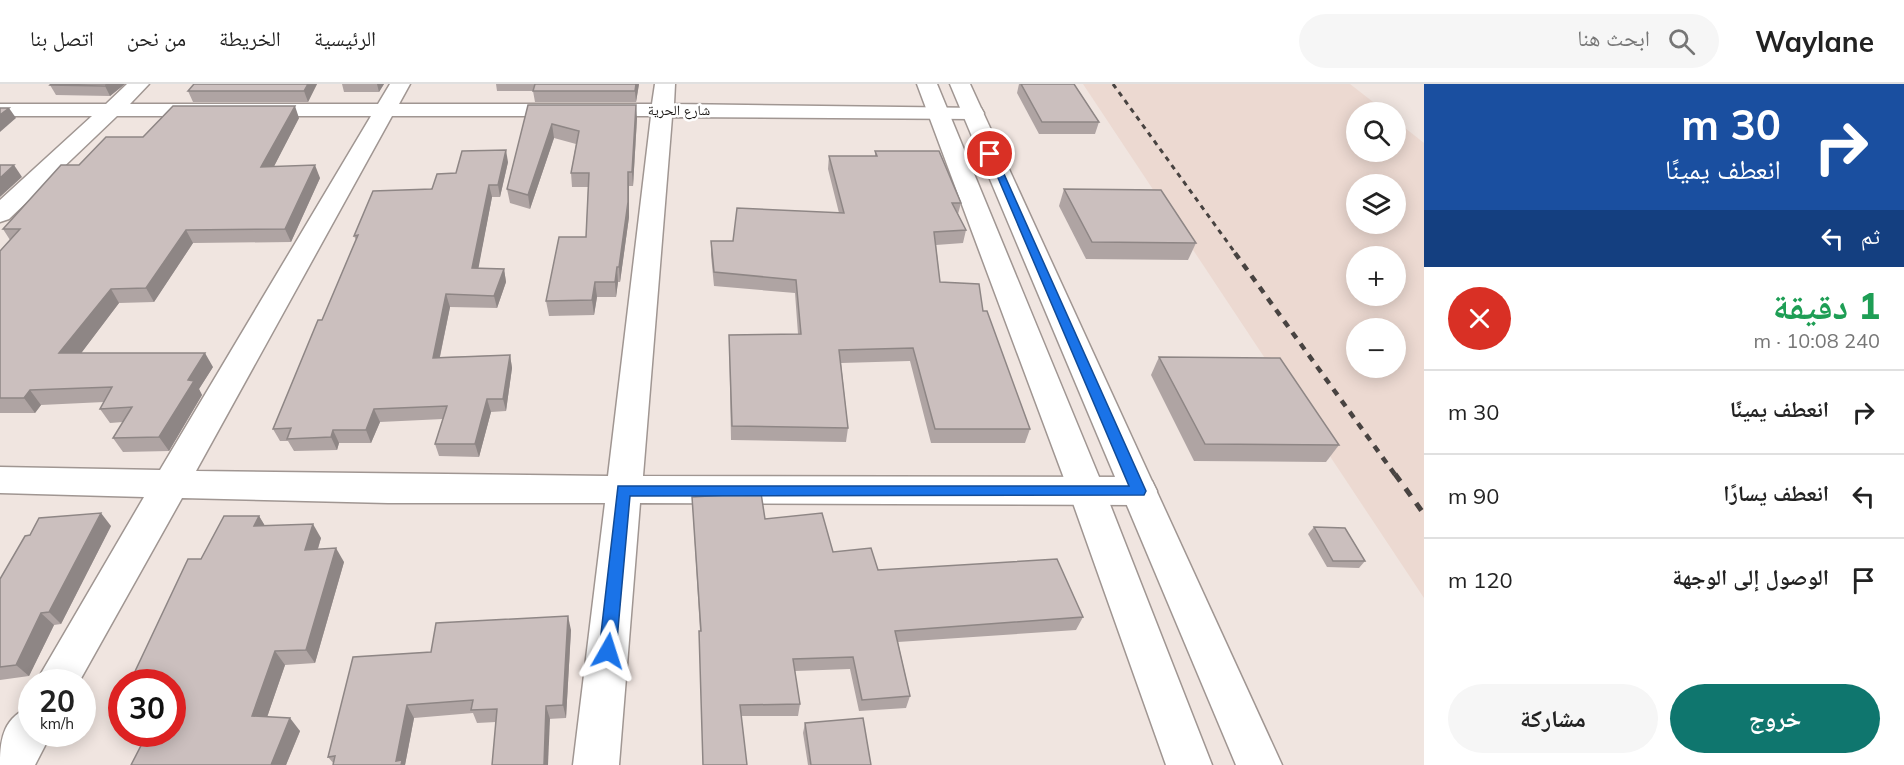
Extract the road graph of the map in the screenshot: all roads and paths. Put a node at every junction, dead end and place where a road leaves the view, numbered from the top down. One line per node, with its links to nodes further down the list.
1 (139, 84): 7 (street)
2 (400, 84): 8 (street)
3 (663, 97): 4 (street, شارع الحرية); 8 (street, شارع الحرية); 13 (street)
4 (932, 98): 5 (street, شارع الحرية); 12 (street)
5 (966, 99): 14 (street)
6 (0, 110): 7 (street, شارع الحرية)
7 (111, 110): 8 (street, شارع الحرية); 9 (street)
8 (384, 111): 11 (street)
9 (0, 214)
10 (0, 480): 11 (street)
11 (171, 483): 13 (street); 15 (street)
12 (1086, 489): 13 (street); 14 (street); 19 (street)
13 (624, 490): 18 (street)
14 (1139, 491): 20 (street)
15 (64, 669)
16 (20, 747): 17 (street)
17 (10, 765)
18 (596, 765)
19 (1189, 765)
20 (1258, 765)

